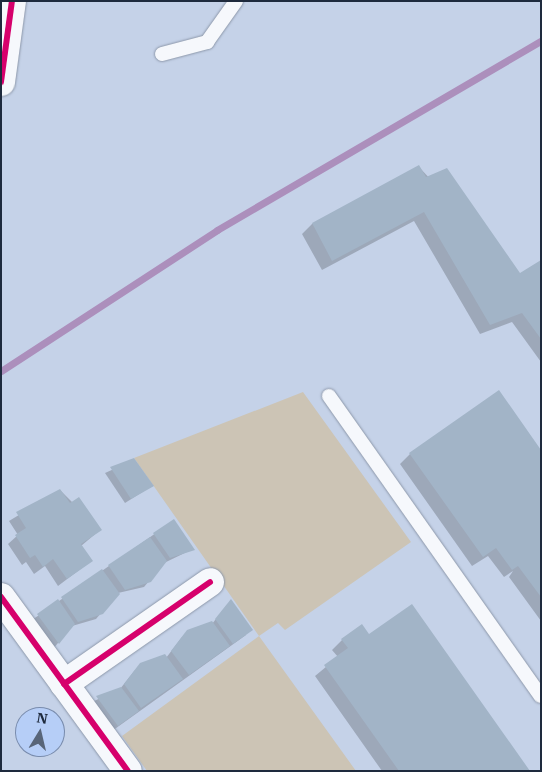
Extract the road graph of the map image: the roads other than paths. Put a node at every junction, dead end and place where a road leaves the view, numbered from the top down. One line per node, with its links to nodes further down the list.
1 (12, 1): 4 (street)
2 (236, 1): 3 (lane)
3 (162, 54)
4 (1, 82)
5 (329, 396): 9 (lane)
6 (210, 582): 8 (street)
7 (1, 597): 8 (street)
8 (64, 684): 10 (street)
9 (541, 696)
10 (128, 771)

